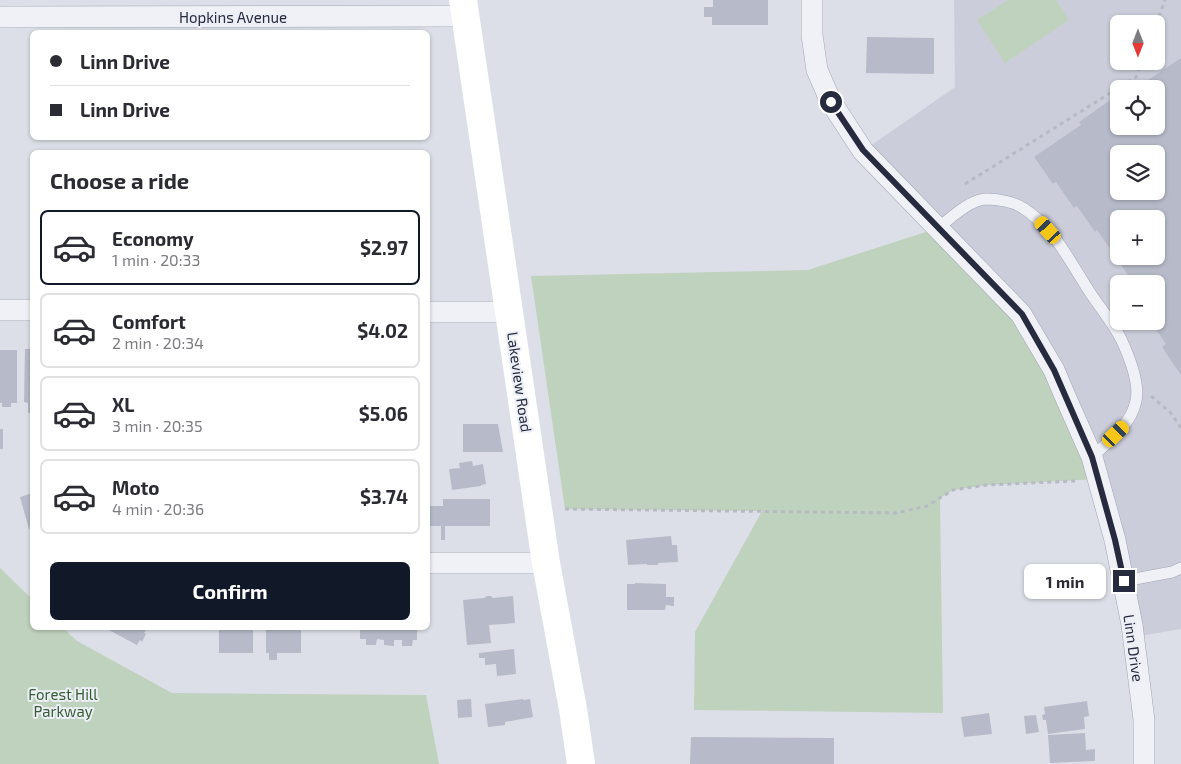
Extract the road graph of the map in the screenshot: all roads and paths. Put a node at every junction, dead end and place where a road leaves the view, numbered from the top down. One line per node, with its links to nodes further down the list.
1 (812, 0): 8 (street, Linn Drive)
2 (1165, 0): 4 (path)
3 (465, 8): 5 (street, Hopkins Avenue); 12 (street, Lakeview Road)
4 (1159, 15)
5 (0, 17)
6 (1139, 70): 7 (path)
7 (965, 184)
8 (938, 228): 15 (street, Linn Drive); 15 (lane)
9 (0, 310): 10 (street)
10 (30, 310)
11 (430, 312): 12 (street)
12 (509, 312): 19 (street, Lakeview Road)
13 (1150, 396): 14 (path)
14 (1181, 428)
15 (1092, 457): 21 (street, Linn Drive)
16 (1075, 480): 17 (path)
17 (565, 509)
18 (430, 563): 19 (street)
19 (546, 563): 22 (street, Lakeview Road)
20 (1181, 568): 21 (lane)
21 (1124, 581): 23 (street, Linn Drive)
22 (581, 764)
23 (1144, 764)

